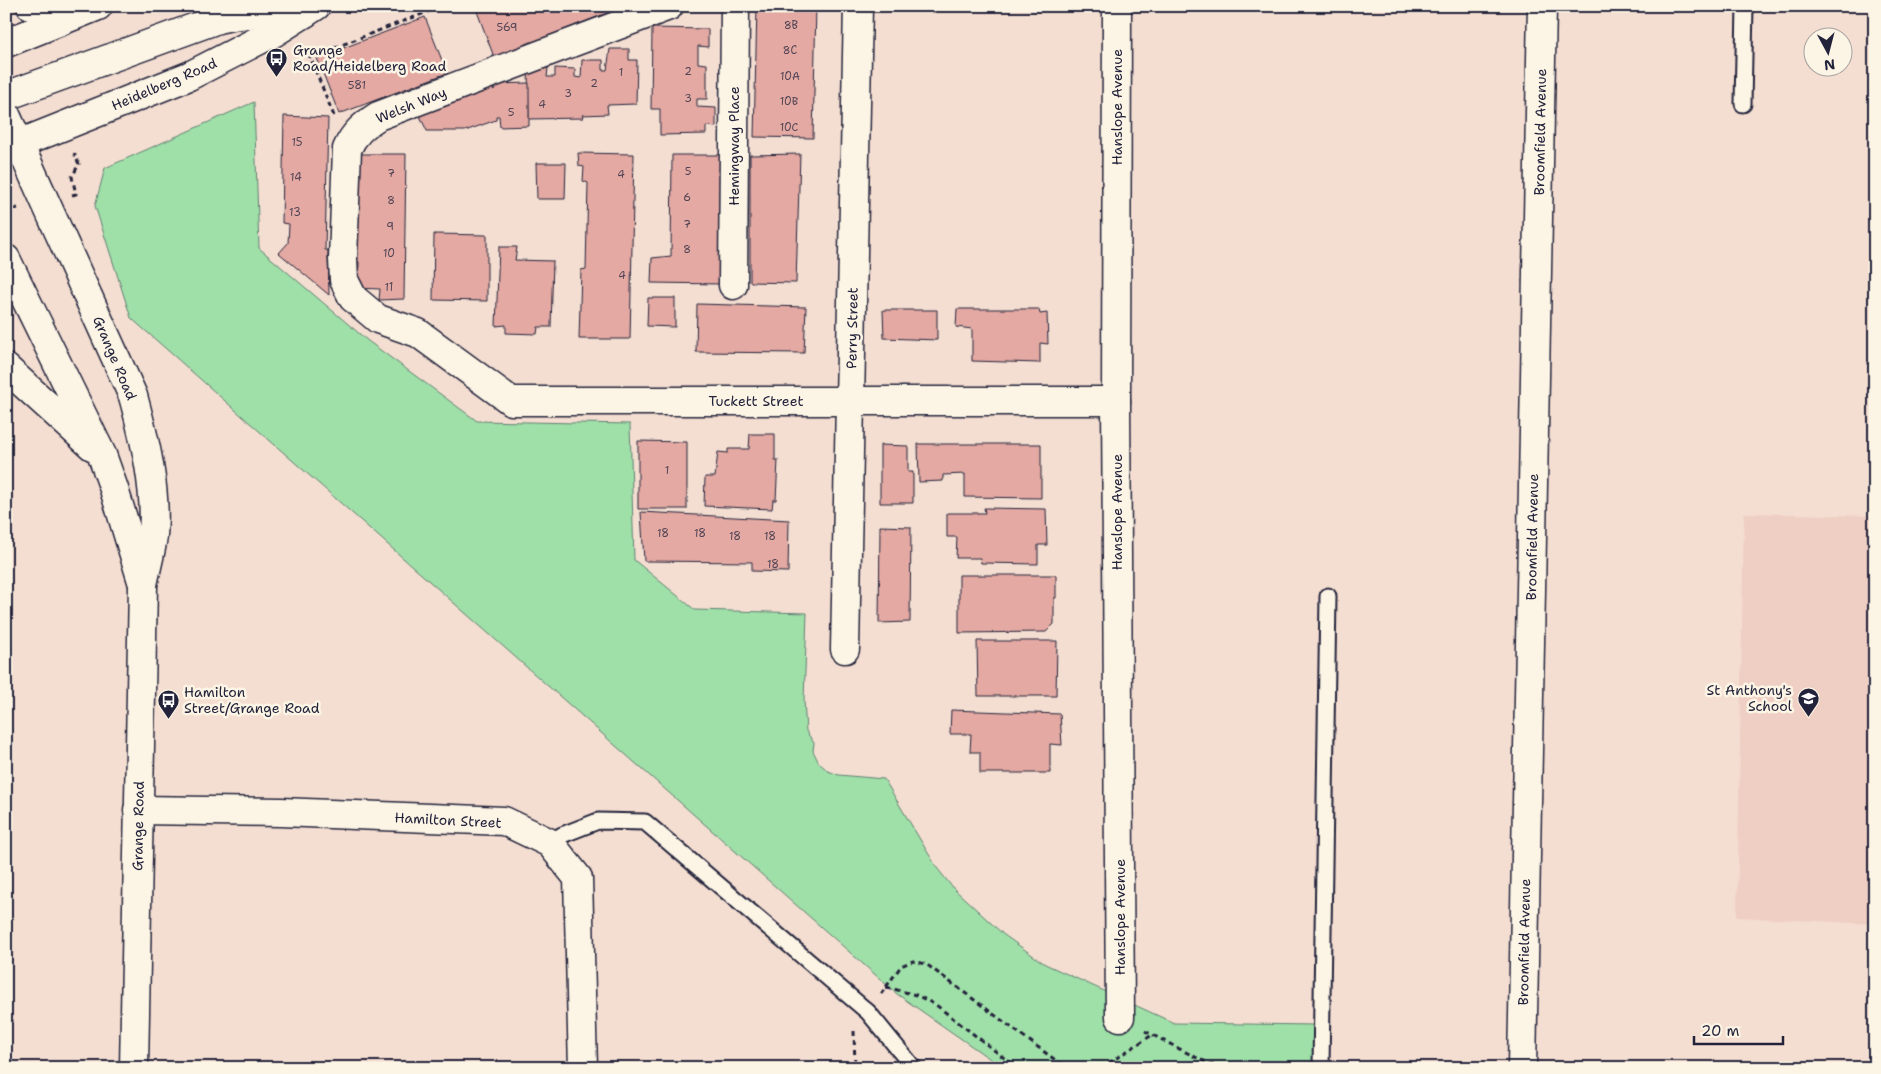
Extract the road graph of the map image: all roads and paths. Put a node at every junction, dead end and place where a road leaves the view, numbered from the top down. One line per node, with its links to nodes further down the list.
1 (31, 6): 11 (street)
2 (98, 6): 11 (street)
3 (443, 6): 16 (path)
4 (669, 6): 20 (street, Welsh Way)
5 (734, 6): 19 (street, Hemingway Place)
6 (858, 6): 22 (street, Perry Street)
7 (1117, 6): 23 (street, Hanslope Avenue)
8 (1542, 6): 43 (street, Broomfield Avenue)
9 (1745, 6): 14 (lane)
10 (310, 9): 13 (street); 17 (street, Heidelberg Road)
11 (65, 19): 12 (street)
12 (6, 43)
13 (6, 96)
14 (1743, 104)
15 (6, 114): 17 (street, Grange Road)
16 (336, 120)
17 (13, 146): 25 (street, Grange Road)
18 (6, 259): 24 (street, Grange Road)
19 (733, 285)
20 (418, 333): 22 (street, Tuckett Street)
21 (6, 368): 24 (street)
22 (850, 401): 23 (street, Tuckett Street); 27 (street, Perry Street)
23 (1116, 401): 32 (street, Hanslope Avenue)
24 (102, 455): 25 (street, Grange Road)
25 (143, 585): 28 (street, Grange Road)
26 (1328, 596): 42 (lane)
27 (845, 649)
28 (138, 810): 29 (street, Hamilton Street); 35 (street, Grange Road)
29 (550, 843): 31 (lane); 36 (street, Hamilton Street)
30 (886, 987): 31 (path); 38 (path); 39 (path)
31 (868, 1012): 34 (lane); 37 (path)
32 (1120, 1017): 33 (path)
33 (1152, 1035): 40 (path); 41 (path)
34 (913, 1066)
35 (134, 1068)
36 (582, 1068)
37 (854, 1068)
38 (1016, 1068)
39 (1066, 1068)
40 (1101, 1068)
41 (1223, 1068)
42 (1321, 1068)
43 (1522, 1068)

